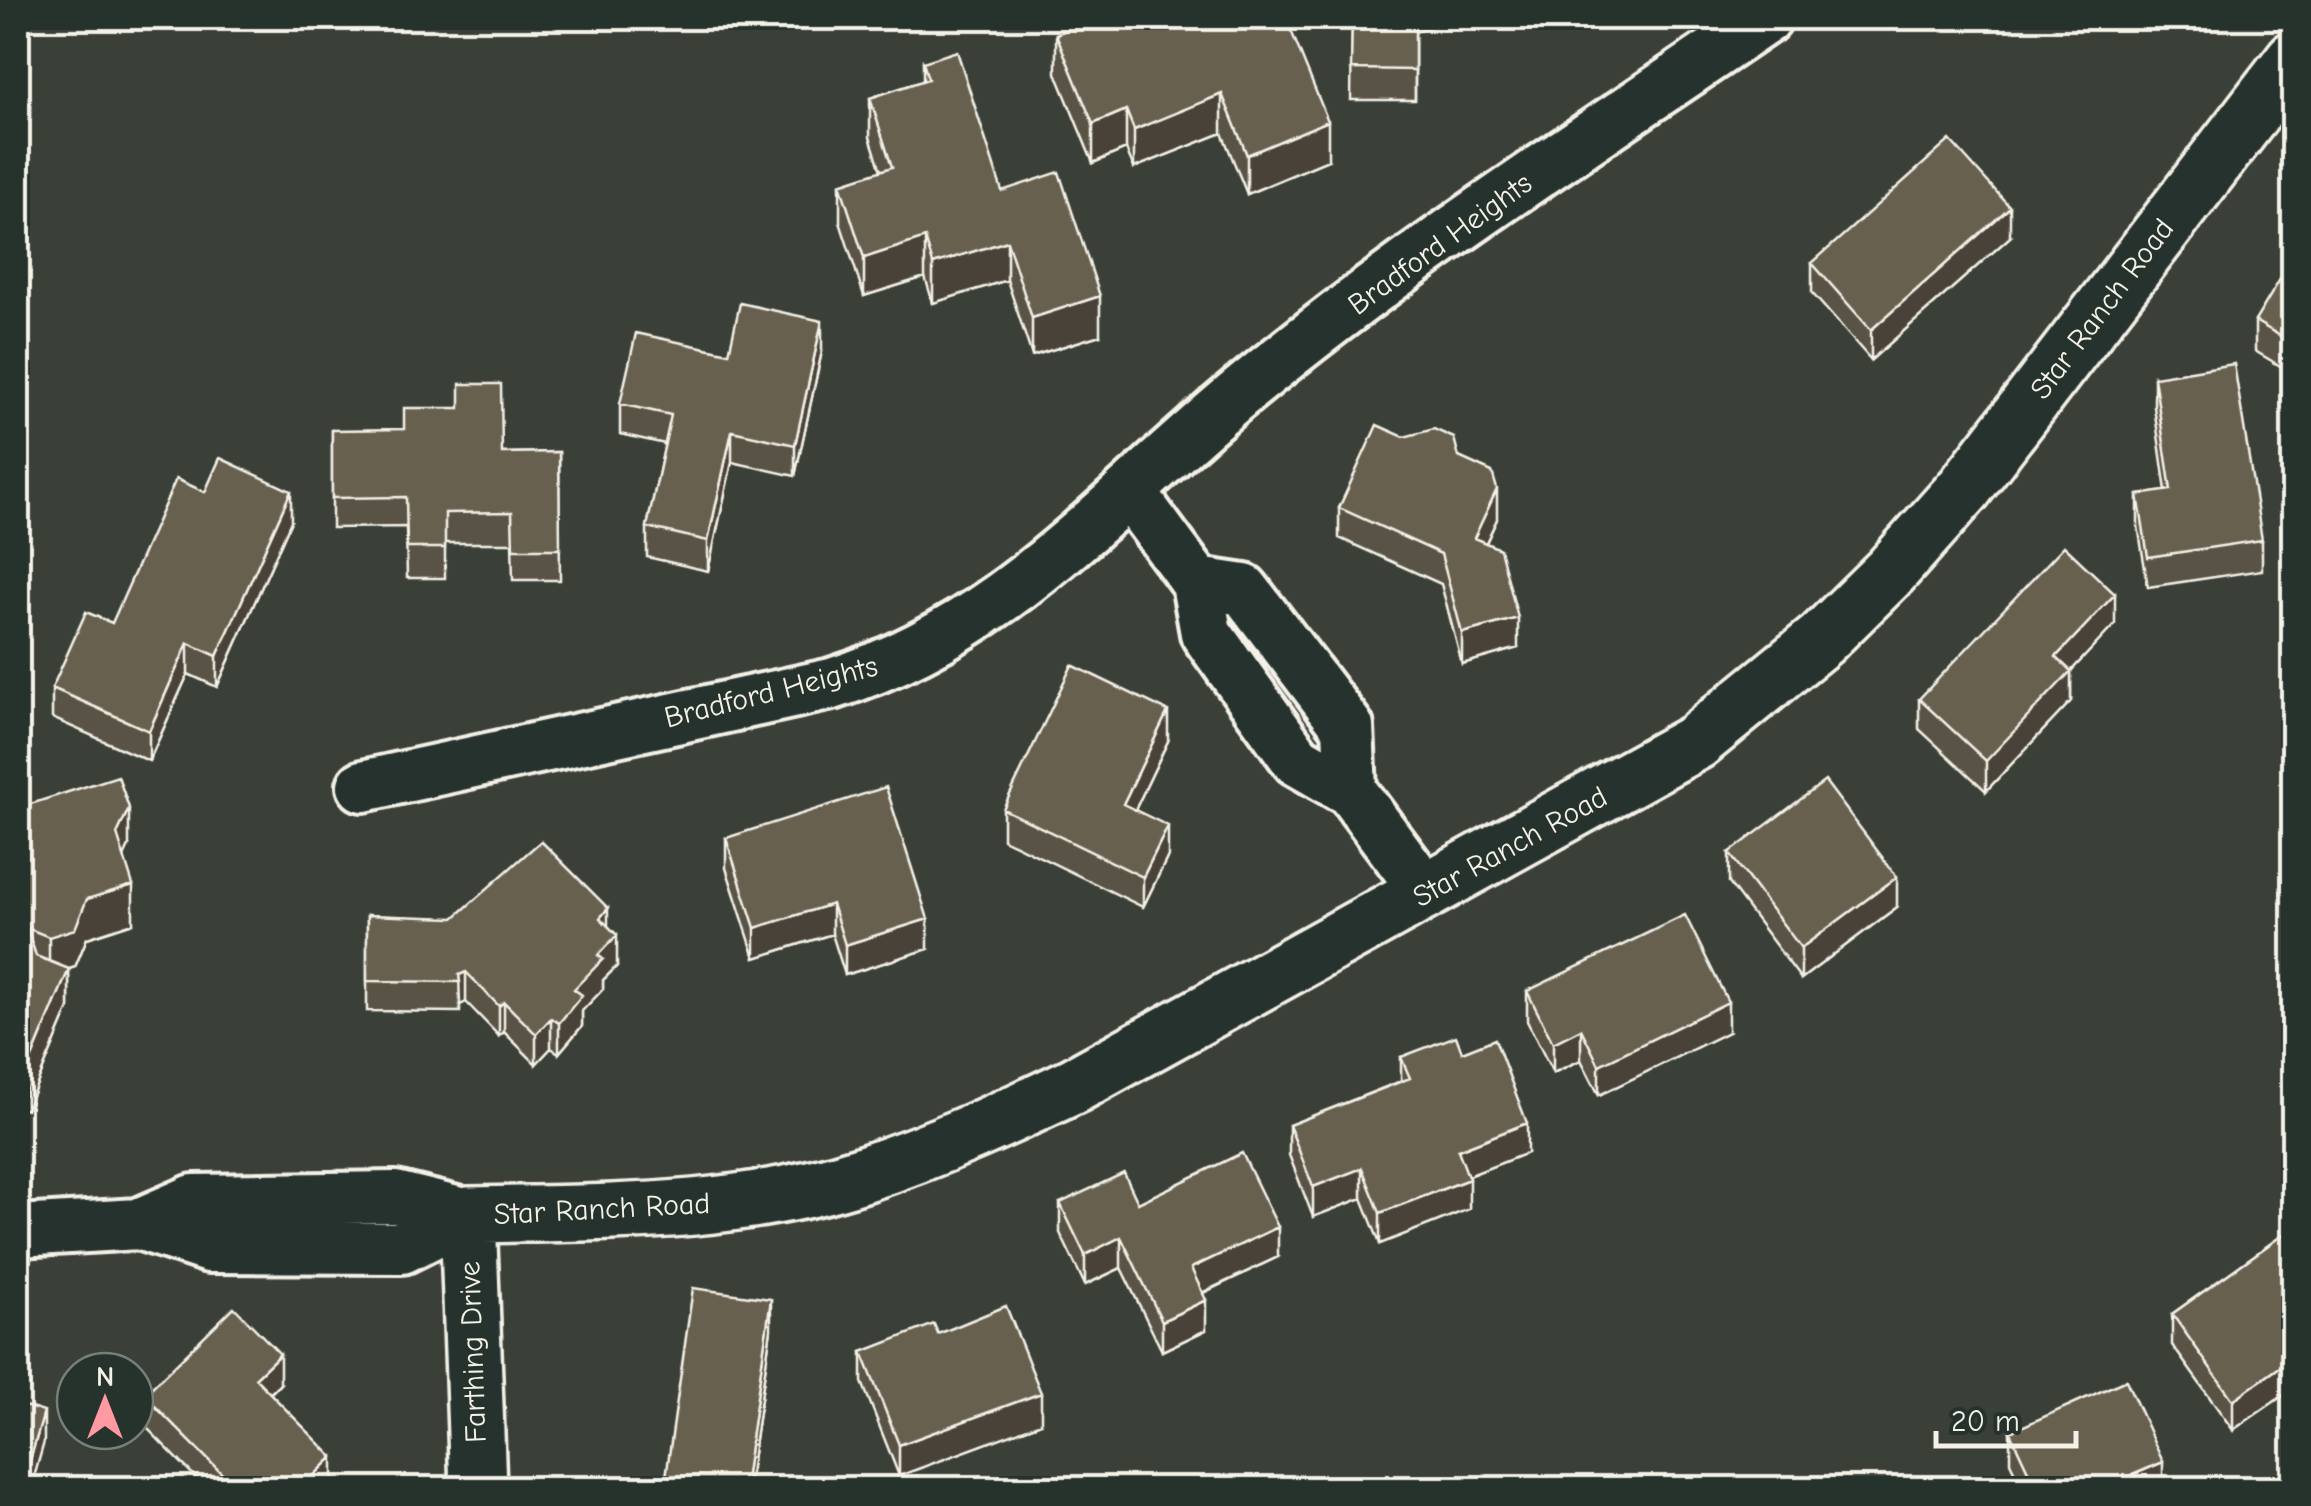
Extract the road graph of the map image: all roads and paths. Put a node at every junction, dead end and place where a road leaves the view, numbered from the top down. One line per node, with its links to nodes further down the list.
1 (1766, 18): 3 (street, Bradford Heights)
2 (2294, 59): 5 (street, Star Ranch Road)
3 (1130, 492): 4 (street, Bradford Heights); 5 (street)
4 (363, 786)
5 (1426, 892): 6 (street, Star Ranch Road)
6 (468, 1215): 7 (street); 8 (street, Farthing Drive)
7 (18, 1231)
8 (478, 1488)

